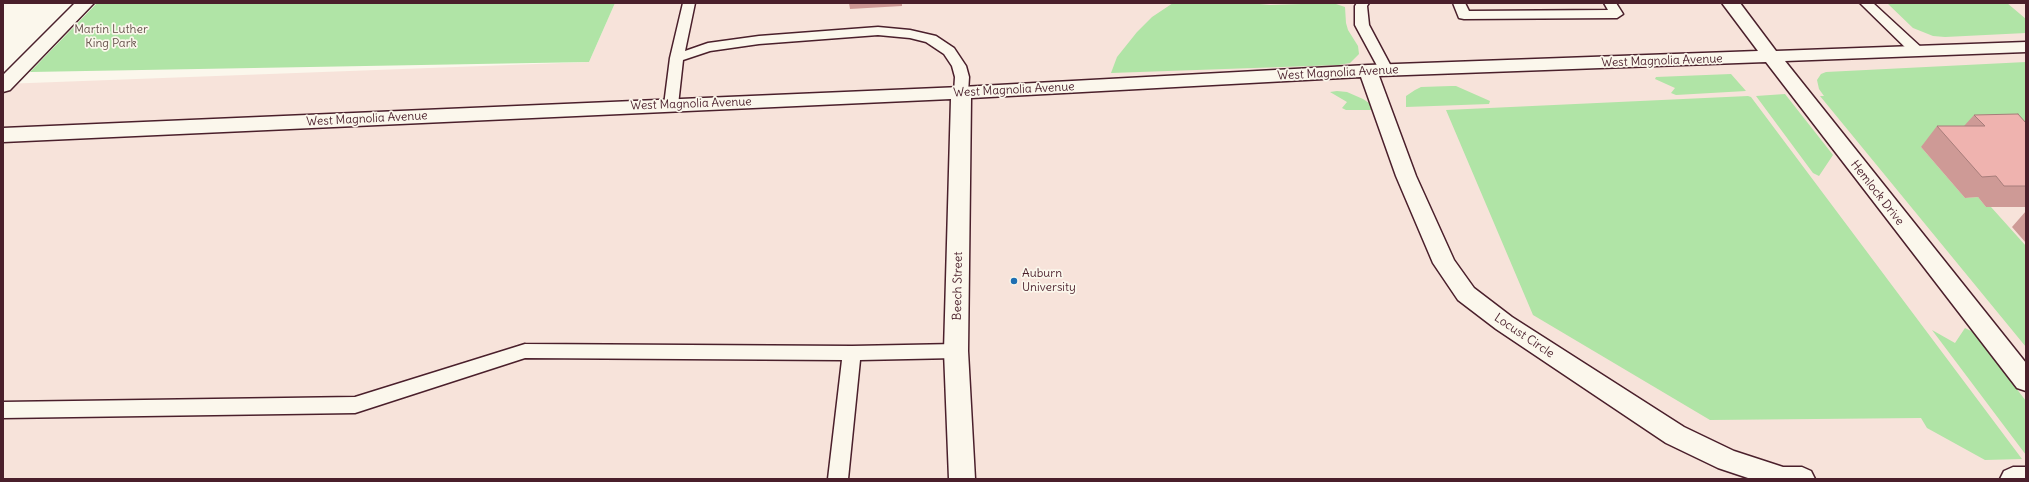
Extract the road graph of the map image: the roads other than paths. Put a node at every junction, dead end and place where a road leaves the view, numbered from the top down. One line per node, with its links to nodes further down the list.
1 (85, 3): 13 (street)
2 (690, 3): 10 (lane)
3 (1363, 3): 12 (lane)
4 (1459, 3): 5 (lane)
5 (1610, 3)
6 (1731, 3): 11 (street, Hemlock Drive)
7 (1866, 3): 9 (lane)
8 (2026, 48): 9 (street, West Magnolia Avenue)
9 (1918, 52): 11 (street, West Magnolia Avenue)
10 (677, 58): 14 (lane); 15 (lane)
11 (1772, 58): 12 (street, West Magnolia Avenue); 19 (street, Hemlock Drive)
12 (1377, 71): 14 (street, West Magnolia Avenue); 23 (street, Locust Circle)
13 (3, 86)
14 (961, 93): 15 (street, West Magnolia Avenue); 17 (street, Beech Street)
15 (671, 105): 16 (street, West Magnolia Avenue)
16 (3, 135)
17 (956, 351): 18 (lane); 22 (street, Beech Street)
18 (852, 353): 20 (lane); 21 (lane)
19 (2026, 381)
20 (3, 410)
21 (838, 479)
22 (962, 479)
23 (1802, 479)
24 (2013, 479): 25 (street)
25 (2026, 479)

